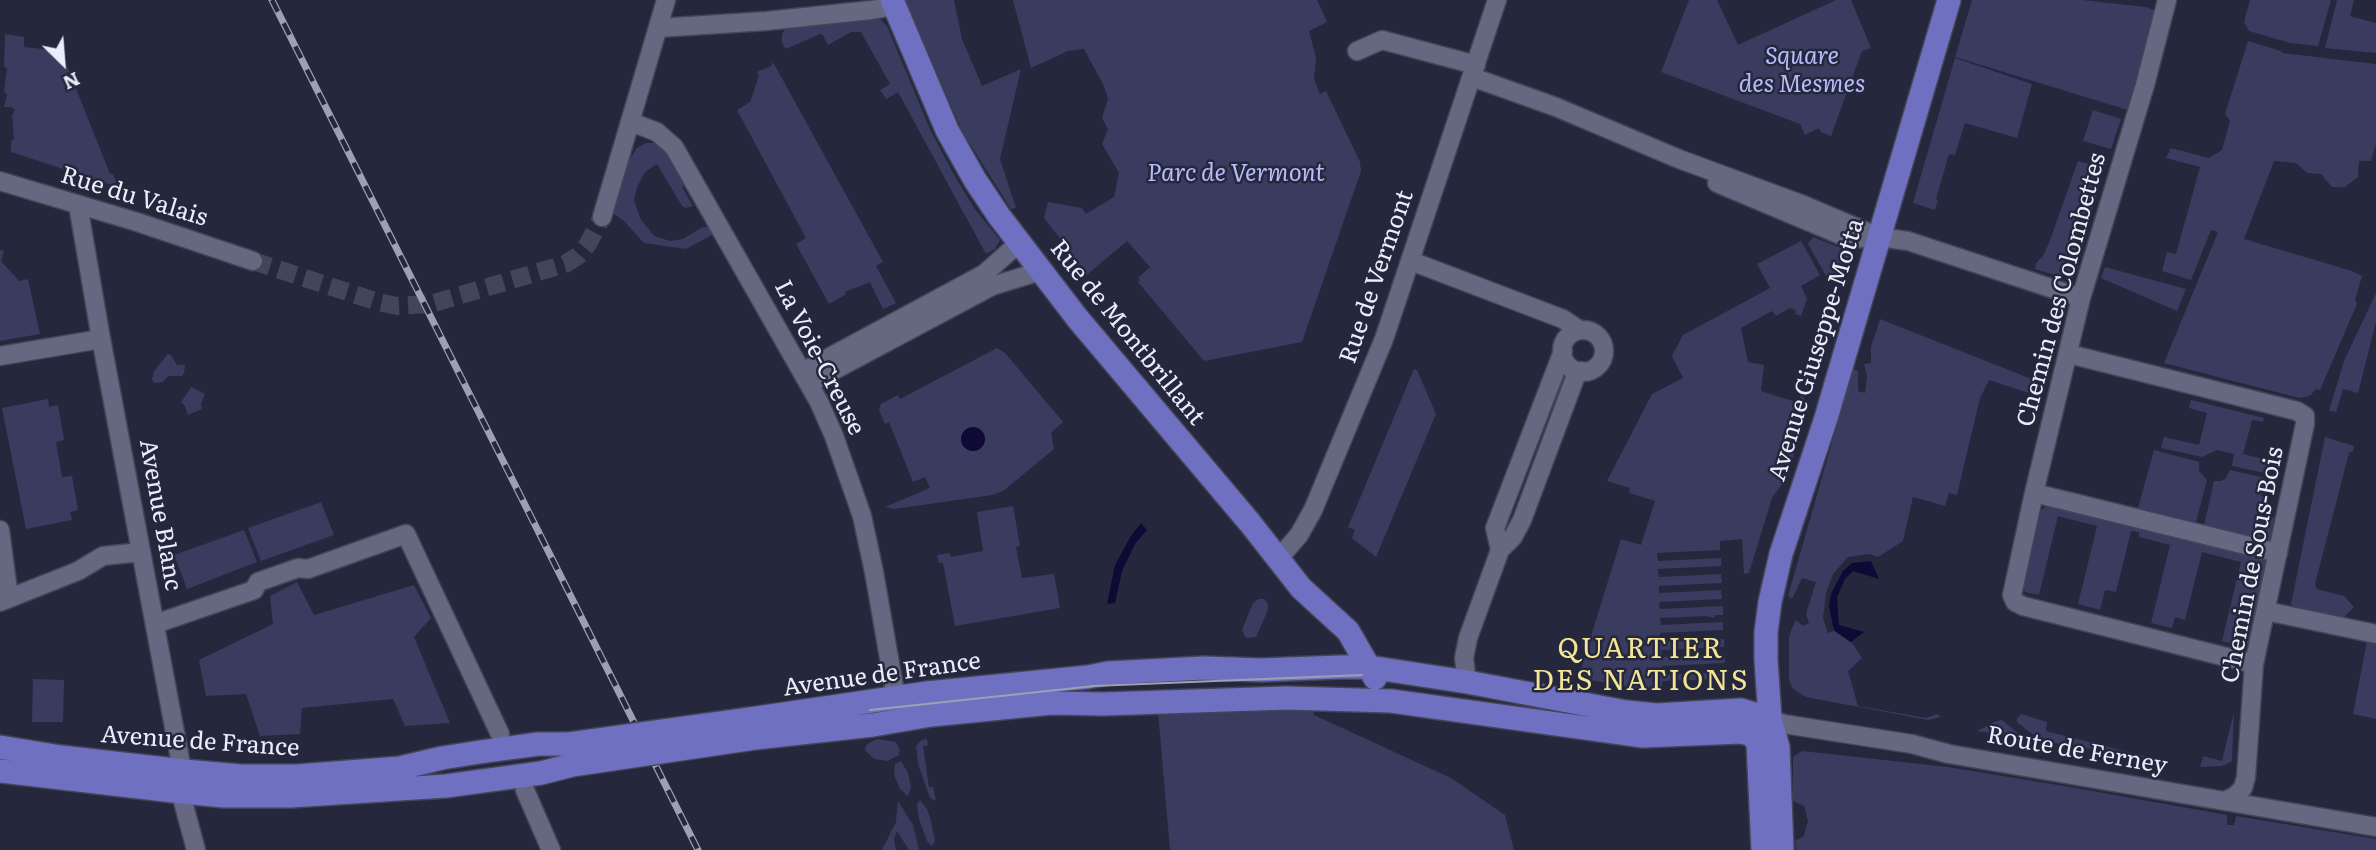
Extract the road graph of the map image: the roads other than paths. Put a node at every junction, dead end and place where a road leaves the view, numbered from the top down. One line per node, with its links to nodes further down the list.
1 (666, 0): 6 (street)
2 (1497, 0): 8 (street, Rue de Vermont)
3 (1948, 0): 13 (main road, Avenue Giuseppe-Motta)
4 (893, 3): 6 (street); 14 (main road, Rue de Montbrillant)
5 (2165, 4): 19 (street, Chemin des Colombettes)
6 (658, 28): 9 (street)
7 (1357, 51): 8 (street)
8 (1474, 71): 13 (street); 16 (street, Rue de Vermont)
9 (631, 122): 12 (street); 26 (street, La Voie-Creuse)
10 (0, 181): 11 (street, Rue du Valais)
11 (78, 205): 15 (street, Rue du Valais); 21 (street, Avenue Blanc)
12 (602, 217)
13 (1879, 237): 19 (street); 42 (main road, Avenue Giuseppe-Motta)
14 (1019, 243): 17 (main road, Rue de Montbrillant); 18 (street)
15 (253, 261)
16 (1411, 261): 20 (street); 32 (street, Rue de Vermont)
17 (1041, 271): 18 (street); 32 (main road, Rue de Montbrillant)
18 (980, 284): 26 (street)
19 (2081, 298): 23 (street, Chemin des Colombettes)
20 (1580, 330): 22 (street); 25 (street)
21 (101, 339): 24 (street); 30 (street, Avenue Blanc)
22 (1563, 351): 25 (street); 29 (street)
23 (2068, 354): 27 (street, Chemin des Colombettes); 31 (street, Chemin de Sous-Bois)
24 (0, 356)
25 (1581, 372): 29 (street)
26 (807, 377): 40 (street, La Voie-Creuse)
27 (2034, 493): 31 (street); 37 (street, Chemin des Colombettes)
28 (0, 530): 33 (street)
29 (1500, 550): 39 (street)
30 (141, 552): 33 (street); 35 (street, Avenue Blanc)
31 (2278, 553): 34 (street, Chemin de Sous-Bois)
32 (1279, 558): 38 (main road, Rue de Montbrillant)
33 (5, 600)
34 (2266, 611): 36 (street); 37 (street, Chemin de Sous-Bois)
35 (155, 624): 45 (street); 50 (street, Avenue Blanc)
36 (2376, 634)
37 (2254, 664): 53 (street, Chemin de Sous-Bois)
38 (1368, 667): 39 (main road, Avenue de France); 40 (main road, Avenue de France); 41 (main road, Rue de Montbrillant)
39 (1467, 682): 42 (main road, Avenue de France)
40 (895, 698): 43 (main road); 44 (main road, Avenue de France)
41 (1391, 701): 43 (main road, Avenue de France); 46 (main road, Avenue de France)
42 (1770, 719): 46 (main road); 53 (street, Route de Ferney); 58 (main road, Avenue Giuseppe-Motta)
43 (900, 721): 44 (main road, Avenue de France)
44 (752, 729): 48 (main road, Avenue de France, bridge)
45 (500, 734)
46 (1758, 743): 57 (main road)
47 (0, 747): 50 (main road, Avenue de France)
48 (570, 754): 50 (main road, Avenue de France); 52 (main road, Avenue de France)
49 (0, 772): 50 (main road, Avenue de France)
50 (182, 781): 52 (main road, Avenue de France); 55 (street, Avenue Blanc)
51 (525, 790): 56 (street)
52 (210, 791): 55 (street, Avenue Blanc)
53 (2227, 800): 54 (street, Route de Ferney)
54 (2376, 827)
55 (195, 841)
56 (551, 850)
57 (1763, 850)
58 (1782, 850)

